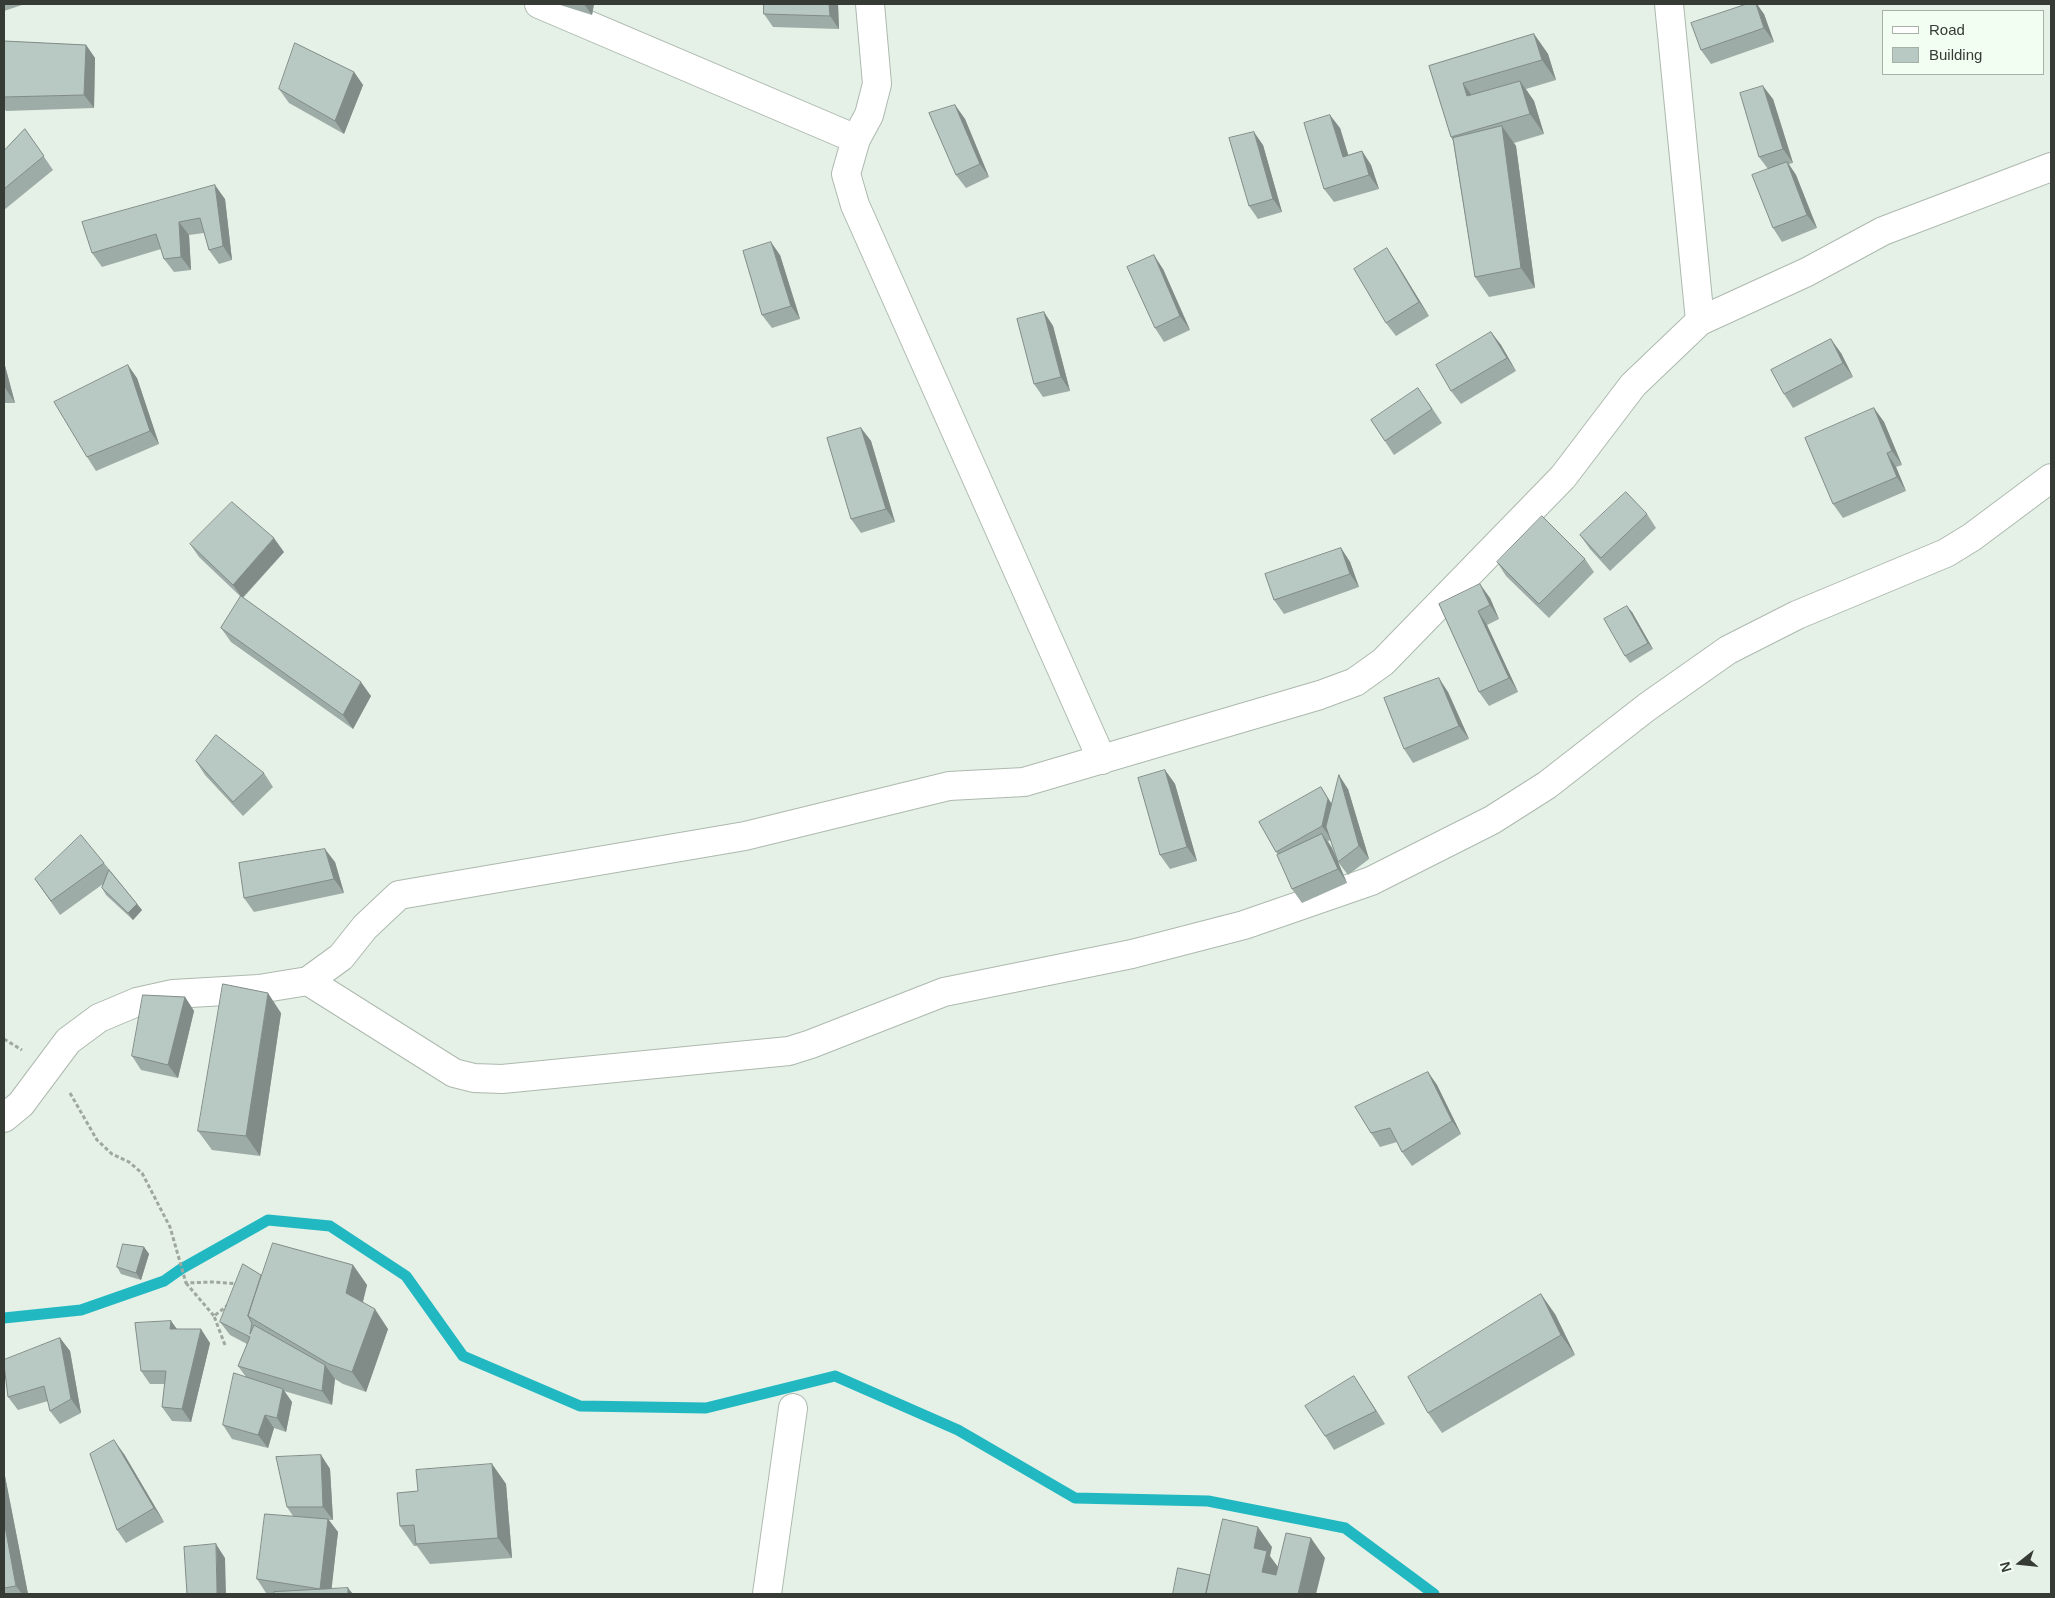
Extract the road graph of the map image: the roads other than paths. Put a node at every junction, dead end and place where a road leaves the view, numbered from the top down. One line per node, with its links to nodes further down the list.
1 (539, 4): 4 (street)
2 (870, 4): 4 (street)
3 (1669, 4): 6 (street)
4 (856, 139): 8 (street)
5 (2051, 167): 6 (street)
6 (1700, 321): 8 (street)
7 (2051, 478): 9 (street)
8 (1102, 760): 9 (street)
9 (308, 980): 10 (street)
10 (4, 1118)
11 (793, 1408): 12 (street)
12 (767, 1594)

